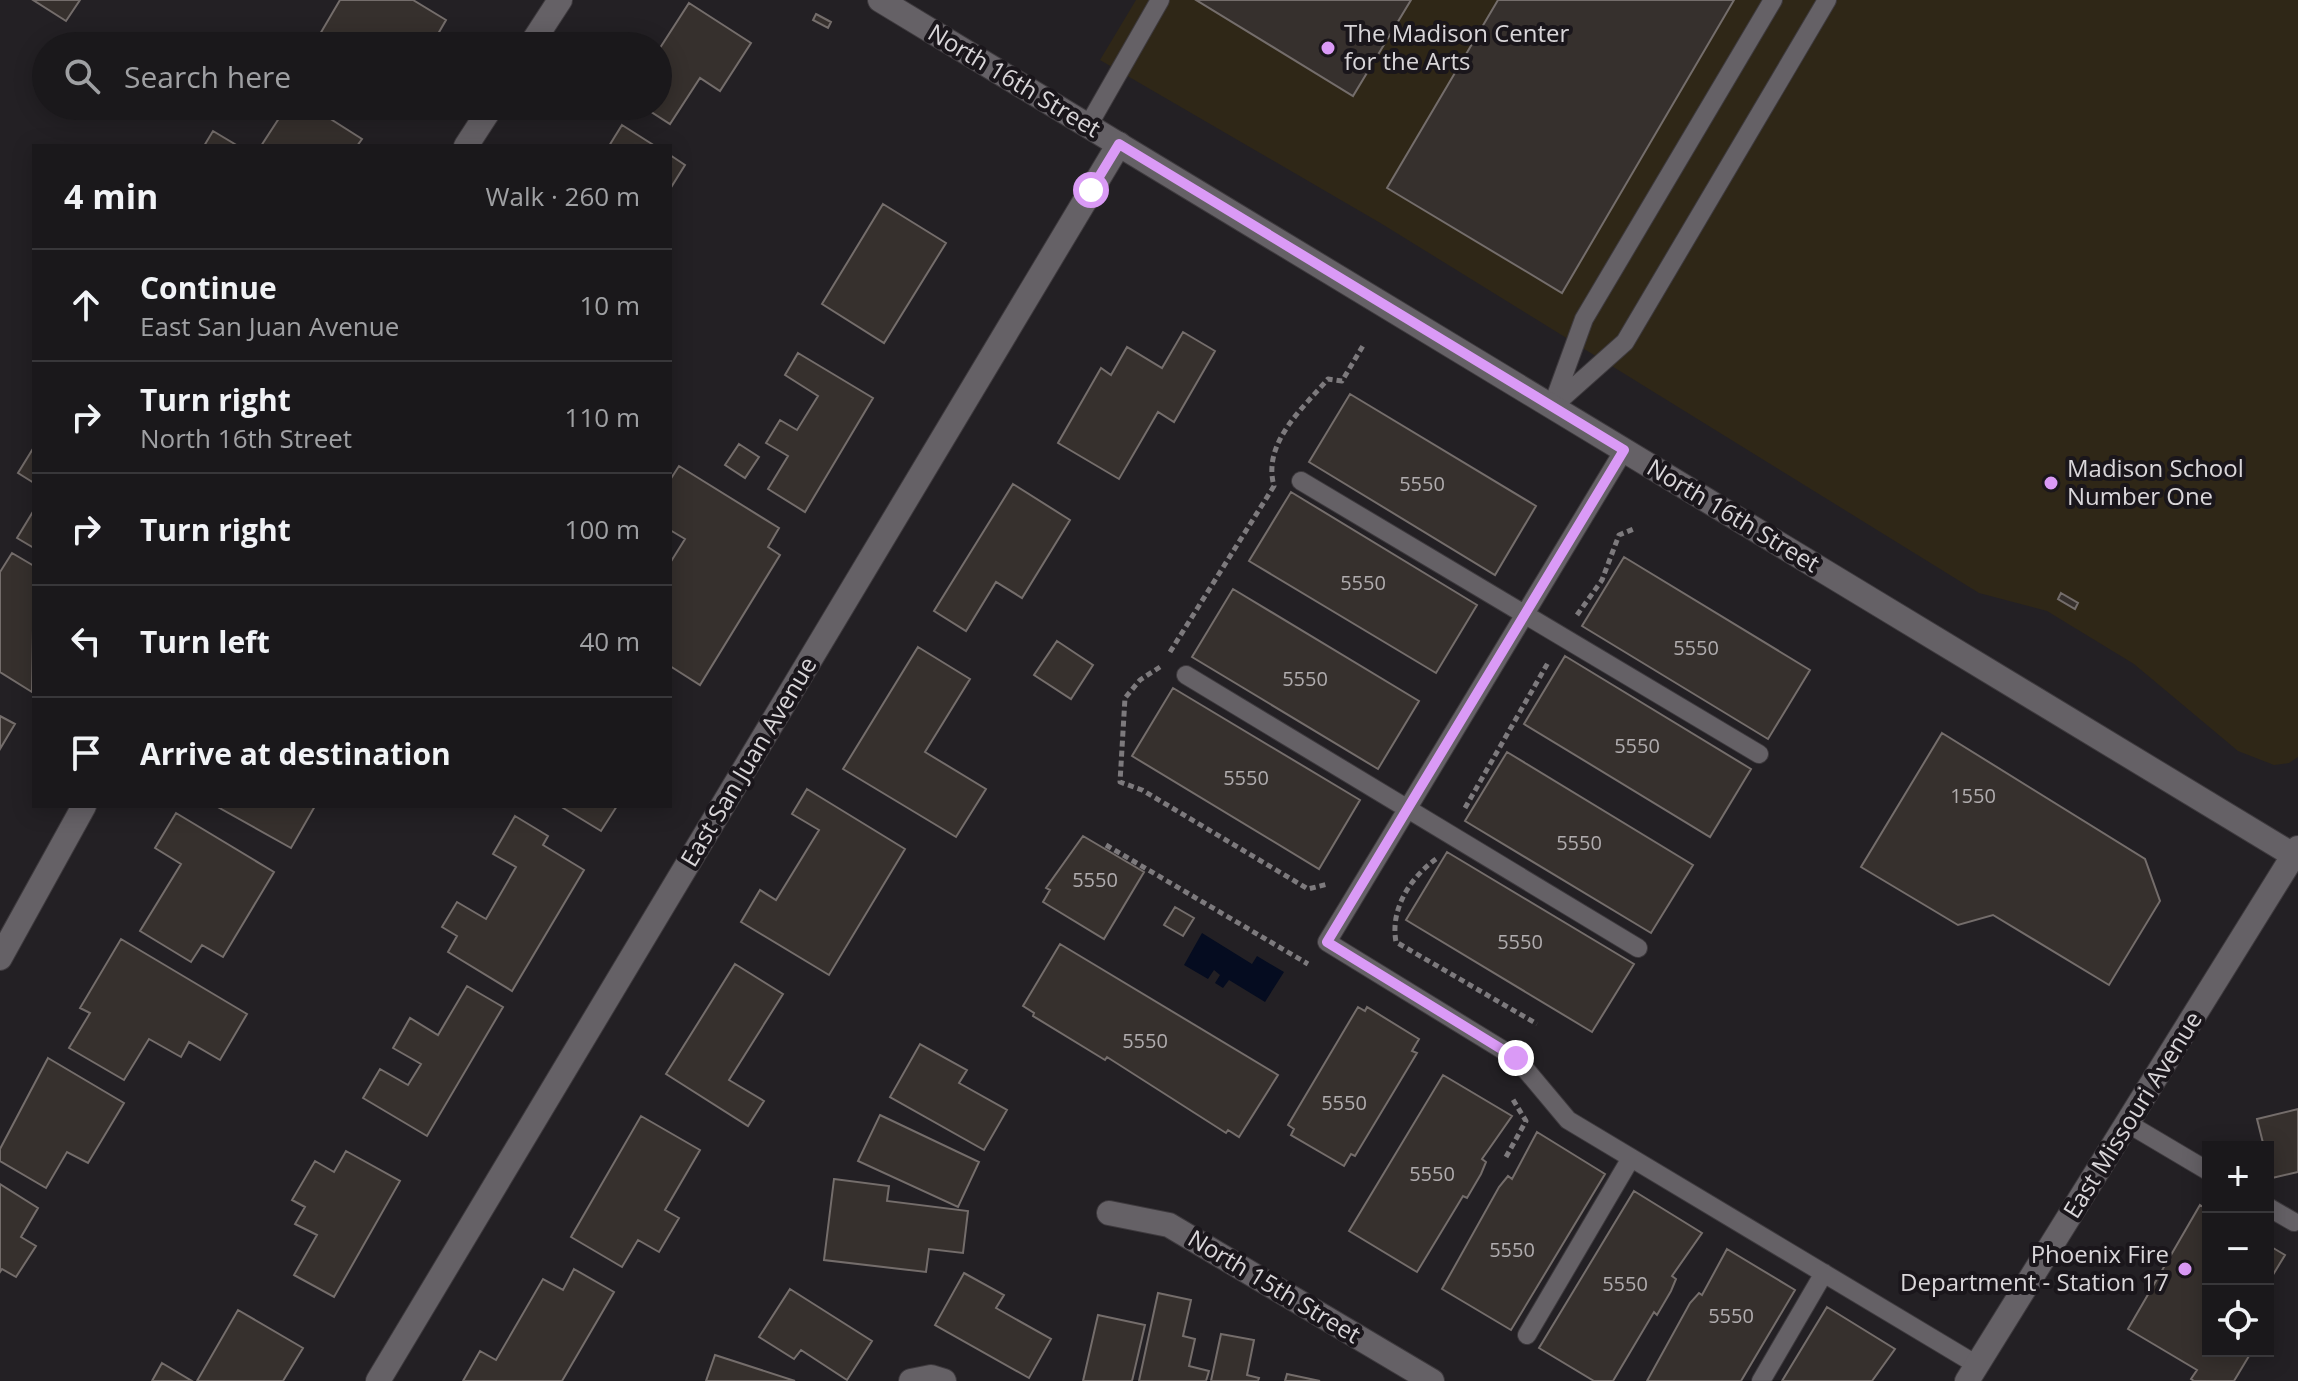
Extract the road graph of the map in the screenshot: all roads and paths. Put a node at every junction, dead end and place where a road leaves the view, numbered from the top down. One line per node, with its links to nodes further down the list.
1 (560, 0): 6 (main road)
2 (880, 0): 8 (main road, North 16th Street)
3 (1160, 0): 8 (lane)
4 (1773, 0): 12 (lane)
5 (1827, 0): 12 (lane)
6 (539, 32)
7 (483, 120): 9 (main road)
8 (1088, 126): 10 (main road, North 16th Street)
9 (467, 144)
10 (1119, 144): 12 (main road, North 16th Street); 43 (main road, East San Juan Avenue)
11 (1364, 344): 27 (path)
12 (1552, 407): 13 (main road, North 16th Street)
13 (1624, 450): 16 (lane); 25 (main road, North 16th Street)
14 (1301, 481): 16 (lane)
15 (1636, 528): 17 (path)
16 (1525, 614): 20 (lane); 23 (lane)
17 (1577, 615)
18 (1549, 660): 22 (path)
19 (1186, 675): 23 (lane)
20 (1759, 754)
21 (83, 808): 30 (main road)
22 (1465, 808)
23 (1408, 809): 29 (lane); 35 (lane)
24 (1106, 845): 28 (path)
25 (2297, 854): 33 (main road, East Missouri Avenue)
26 (1436, 859): 31 (path)
27 (1308, 889)
28 (1275, 944)
29 (1638, 948)
30 (0, 958)
31 (1537, 1024)
32 (1509, 1092): 34 (path)
33 (2127, 1123): 36 (lane); 42 (main road, East Missouri Avenue)
34 (1506, 1157)
35 (1631, 1158): 40 (lane); 41 (lane)
36 (2202, 1167)
37 (2274, 1210): 39 (lane)
38 (1109, 1213): 46 (main road, North 15th Street)
39 (2294, 1222)
40 (1824, 1273): 42 (lane); 47 (lane)
41 (1527, 1335)
42 (1972, 1373)
43 (378, 1381)
44 (911, 1381): 45 (main road)
45 (944, 1381)
46 (1432, 1381)
47 (1761, 1381)

